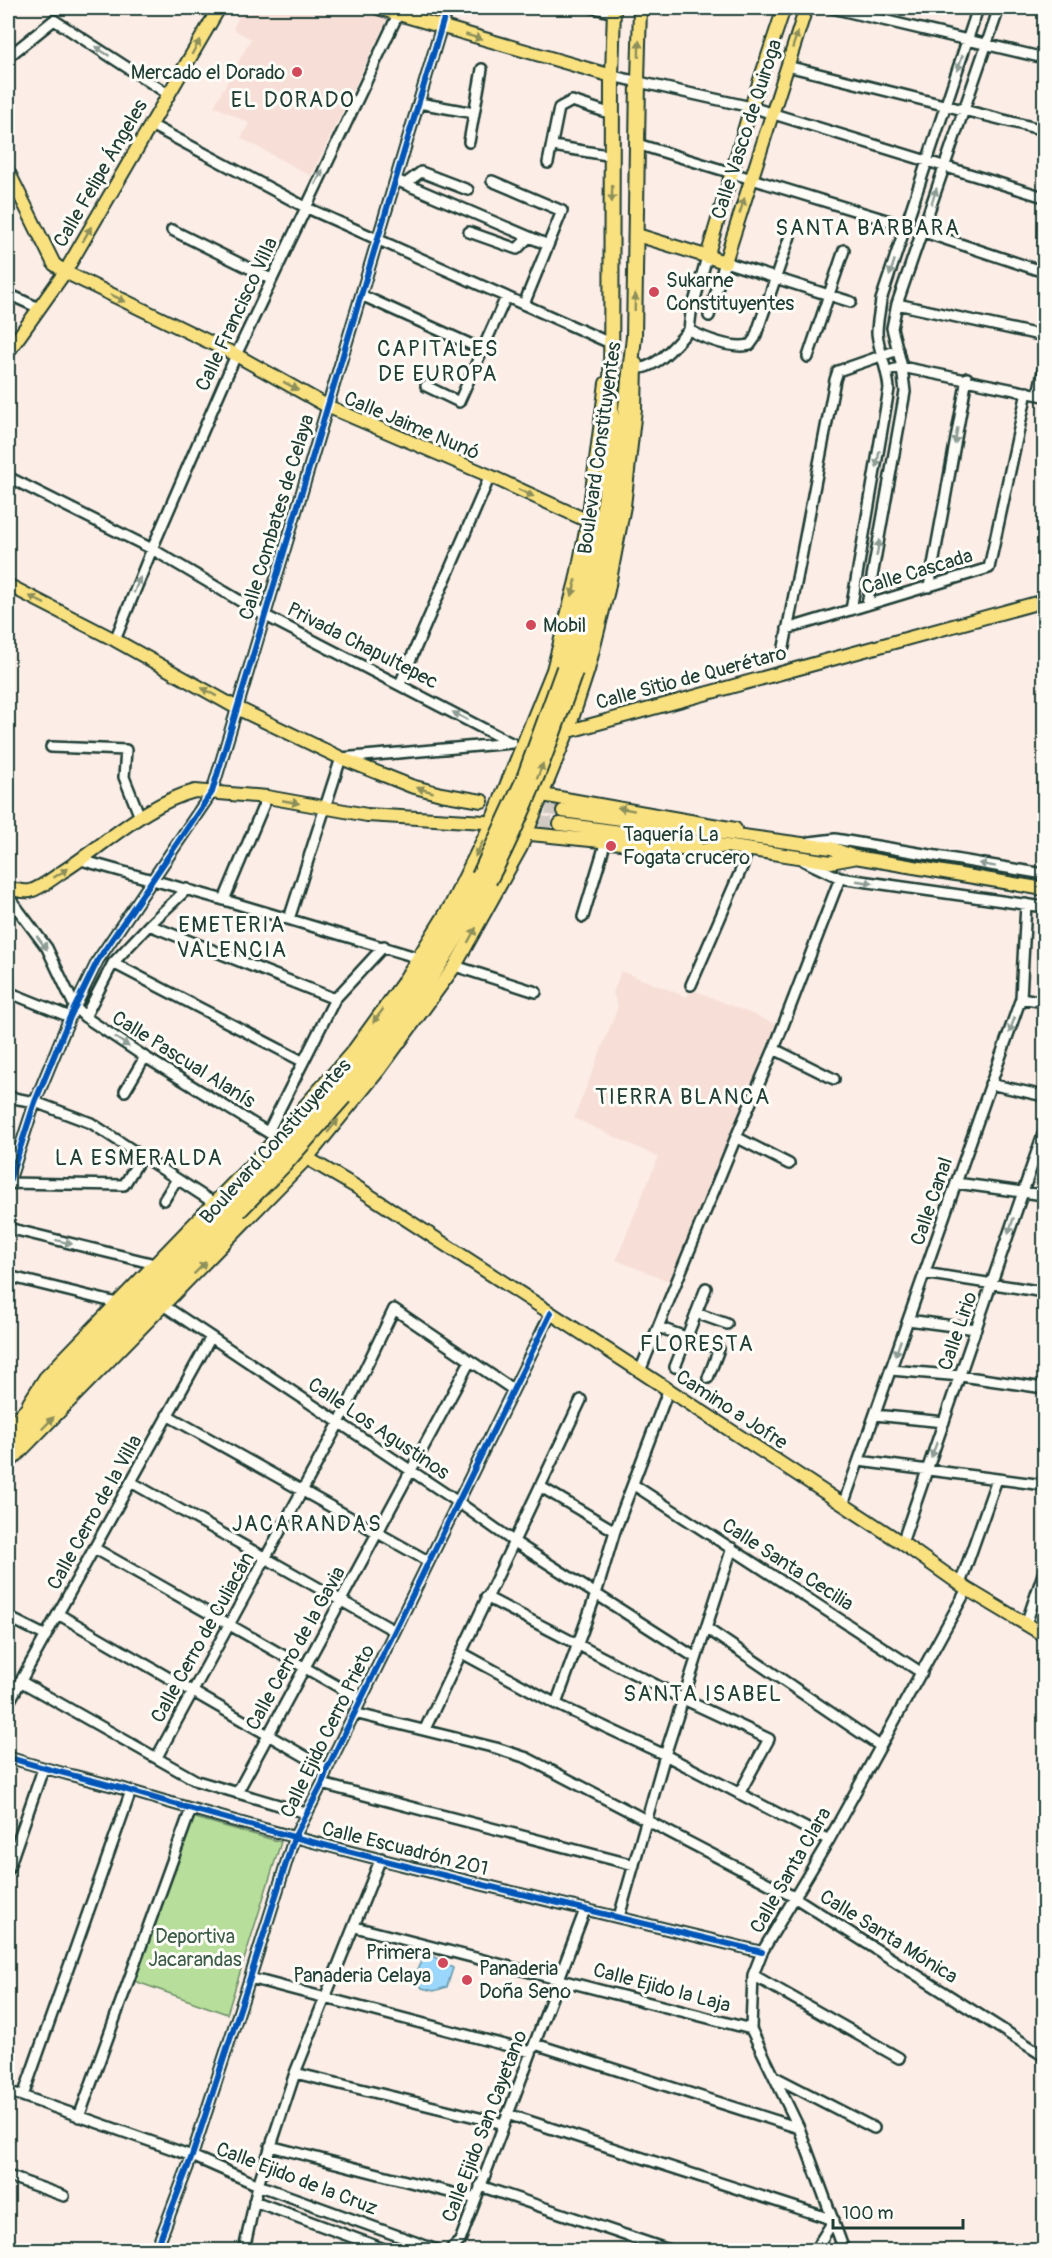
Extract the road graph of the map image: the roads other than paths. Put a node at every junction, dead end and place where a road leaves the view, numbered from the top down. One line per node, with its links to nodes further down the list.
1 (219, 8): 22 (main road, Calle Felipe Ángeles, one-way to 1)
2 (378, 8): 12 (main road)
3 (447, 8): 13 (street, Calle Combates de Celaya)
4 (594, 8): 11 (street)
5 (640, 8): 21 (main road, Boulevard Constituyentes, one-way to 5)
6 (784, 8): 25 (main road, Calle Vasco de Quiroga)
7 (806, 8): 18 (main road, Calle Vasco de Quiroga, one-way to 7)
8 (832, 8): 14 (street)
9 (978, 8): 14 (street)
10 (999, 8): 15 (street)
11 (614, 10): 20 (main road, Boulevard Constituyentes)
12 (399, 11): 13 (main road); 46 (street, Calle Francisco Villa, one-way to 12)
13 (441, 28): 20 (main road, one-way to 20); 23 (street, Calle Combates de Celaya)
14 (967, 40): 15 (street); 24 (street, one-way to 24)
15 (985, 44): 17 (street); 26 (street)
16 (8, 57): 22 (street, one-way to 16)
17 (1044, 58)
18 (787, 66): 24 (street); 28 (main road, Calle Vasco de Quiroga)
19 (482, 69): 27 (street)
20 (612, 76): 21 (street); 29 (highway, Boulevard Constituyentes)
21 (638, 81): 25 (street); 33 (highway, Boulevard Constituyentes)
22 (168, 94): 30 (main road, Calle Felipe Ángeles)
23 (419, 103): 27 (street); 43 (street, Calle Combates de Celaya)
24 (946, 106): 26 (street); 36 (street)
25 (751, 107): 28 (street); 40 (main road, Calle Vasco de Quiroga)
26 (962, 111): 31 (street); 38 (street)
27 (474, 113): 32 (street)
28 (771, 113): 36 (street); 41 (main road, Calle Vasco de Quiroga)
29 (612, 114): 34 (street); 35 (highway, Boulevard Constituyentes)
30 (151, 125): 46 (street); 59 (main road, Calle Felipe Ángeles, one-way to 30)
31 (1044, 130)
32 (469, 142)
33 (637, 144): 40 (street); 51 (highway, Boulevard Constituyentes)
34 (553, 146): 35 (street); 37 (street)
35 (613, 156): 74 (highway, Boulevard Constituyentes, one-way to 74)
36 (927, 161): 38 (street); 47 (street)
37 (548, 163)
38 (944, 166): 45 (street); 49 (street, one-way to 38)
39 (8, 171): 59 (main road, Calle Jaime Nunó)
40 (732, 172): 41 (street); 57 (main road, Calle Vasco de Quiroga)
41 (751, 178): 47 (street); 58 (main road, Calle Vasco de Quiroga, one-way to 41)
42 (492, 181): 55 (street)
43 (401, 182): 44 (street); 53 (street); 54 (street, Calle Combates de Celaya)
44 (468, 190)
45 (1044, 196)
46 (305, 207): 54 (street); 61 (street, Calle Francisco Villa)
47 (906, 226): 49 (street); 79 (street, one-way to 79)
48 (172, 230): 61 (street)
49 (922, 231): 60 (street); 69 (street)
50 (469, 232): 53 (street)
51 (637, 235): 57 (main road); 83 (highway, Boulevard Constituyentes, one-way to 51)
52 (790, 236): 62 (street)
53 (529, 237): 55 (street)
54 (377, 240): 64 (street, Calle Combates de Celaya); 66 (street)
55 (548, 245): 68 (street)
56 (844, 250): 65 (street)
57 (707, 257): 58 (main road); 72 (street)
58 (725, 262): 62 (street); 71 (street)
59 (65, 272): 70 (main road, Calle Felipe Ángeles); 78 (main road, Calle Jaime Nunó, one-way to 78)
60 (1044, 272)
61 (271, 279): 78 (street, Calle Francisco Villa)
62 (775, 280): 65 (street); 72 (street)
63 (8, 294): 70 (street)
64 (361, 295): 75 (street); 89 (street, Calle Combates de Celaya)
65 (829, 295): 67 (street); 80 (street)
66 (506, 297): 68 (street); 75 (street)
67 (851, 302)
68 (524, 304): 74 (street)
69 (897, 304): 73 (street); 76 (street)
70 (39, 308): 77 (main road, Calle Felipe Ángeles)
71 (709, 316)
72 (689, 330): 83 (street)
73 (1044, 336)
74 (610, 343): 92 (main road); 95 (highway, Boulevard Constituyentes)
75 (483, 350): 86 (street)
76 (898, 350): 79 (street); 82 (street)
77 (8, 352)
78 (236, 355): 89 (main road, Calle Jaime Nunó, one-way to 89); 93 (street, Calle Francisco Villa)
79 (881, 356): 84 (street); 101 (street)
80 (808, 357)
81 (1044, 366): 88 (street)
82 (902, 367): 84 (street); 85 (street); 98 (street, one-way to 82)
83 (633, 369): 95 (highway, Boulevard Constituyentes); 106 (main road)
84 (888, 371): 99 (street, one-way to 99)
85 (967, 378): 87 (street); 96 (street, one-way to 96)
86 (426, 387)
87 (1027, 392): 88 (street); 96 (street, Calle Cascada)
88 (1041, 395)
89 (327, 406): 90 (main road, Calle Jaime Nunó); 100 (street, Calle Combates de Celaya)
90 (490, 476): 92 (main road, Calle Jaime Nunó, one-way to 92); 104 (street)
91 (8, 477): 93 (street, Privada Chapultepec)
92 (588, 522): 107 (main road, one-way to 107)
93 (152, 549): 100 (street, Privada Chapultepec); 102 (street, Calle Francisco Villa, one-way to 93)
94 (8, 585): 102 (main road, one-way to 94)
95 (592, 586): 186 (highway, Boulevard Constituyentes, bridge)
96 (929, 587): 98 (street, Calle Cascada)
97 (1044, 601): 106 (main road, Calle Sitio de Querétaro)
98 (867, 605): 99 (street, Calle Cascada)
99 (851, 610): 101 (street, Calle Cascada)
100 (264, 615): 104 (street, Privada Chapultepec); 105 (street, Calle Combates de Celaya)
101 (787, 629): 103 (street)
102 (115, 639): 105 (main road, one-way to 102)
103 (784, 647)
104 (400, 684): 107 (street, Privada Chapultepec, one-way to 104)
105 (237, 708): 109 (main road); 111 (street, Calle Combates de Celaya)
106 (568, 731): 107 (main road, Calle Sitio de Querétaro); 112 (main road)
107 (518, 743): 109 (street, Calle Sitio de Querétaro); 110 (main road)
108 (51, 747): 117 (street)
109 (342, 758): 114 (main road, one-way to 109); 115 (street)
110 (504, 791): 112 (main road); 119 (main road)
111 (212, 792): 113 (main road); 117 (main road); 131 (street, Calle Combates de Celaya)
112 (543, 795): 120 (main road); 121 (main road, one-way to 112)
113 (267, 797): 115 (main road, one-way to 115); 136 (street)
114 (482, 801)
115 (325, 808): 119 (main road); 140 (street)
116 (563, 811): 121 (main road)
117 (140, 817): 128 (main road)
118 (560, 824): 124 (main road)
119 (487, 825): 120 (main road); 143 (main road, one-way to 143)
120 (527, 833): 122 (main road); 145 (main road, one-way to 120)
121 (764, 840): 123 (main road)
122 (606, 841): 124 (main road); 139 (street)
123 (801, 844): 127 (main road); 129 (street, one-way to 123)
124 (725, 846): 125 (main road)
125 (748, 849): 126 (main road); 146 (street)
126 (791, 855): 127 (main road); 130 (street)
127 (855, 858): 133 (main road)
128 (81, 860): 131 (street); 132 (main road, one-way to 128)
129 (1044, 873)
130 (840, 878): 137 (street, one-way to 137); 155 (street)
131 (152, 879): 134 (street); 152 (street, Calle Combates de Celaya)
132 (8, 888)
133 (1044, 889)
134 (187, 890): 136 (street); 141 (street)
135 (8, 896): 152 (street, Calle Pascual Alanís, one-way to 152)
136 (224, 900): 140 (street)
137 (1026, 904): 138 (street); 149 (street, Calle Canal)
138 (1044, 907)
139 (583, 917)
140 (289, 920): 142 (street)
141 (149, 925): 144 (street); 150 (street)
142 (384, 946): 143 (street); 150 (street)
143 (419, 958): 165 (main road, one-way to 165)
144 (113, 963): 154 (street); 157 (street)
145 (455, 966): 148 (street); 168 (main road, one-way to 145)
146 (691, 985)
147 (8, 992): 153 (street)
148 (536, 992)
149 (1021, 998): 151 (street); 159 (street, Calle Canal, one-way to 159)
150 (335, 999): 157 (street)
151 (1044, 1002)
152 (75, 1007): 153 (street, Calle Combates de Celaya); 154 (street, Calle Pascual Alanís)
153 (70, 1017): 163 (street, Calle Combates de Celaya)
154 (85, 1017): 156 (street, Calle Pascual Alanís, one-way to 156)
155 (774, 1049): 158 (street); 166 (street)
156 (145, 1057): 160 (street); 165 (street, Calle Pascual Alanís)
157 (302, 1061): 165 (street)
158 (834, 1079)
159 (990, 1084): 161 (street); 172 (street, Calle Canal)
160 (125, 1091)
161 (1044, 1096)
162 (8, 1097): 163 (street)
163 (35, 1102): 167 (street); 173 (street, Calle Combates de Celaya)
164 (1044, 1131): 174 (street, Calle Lirio)
165 (272, 1135): 168 (main road, Camino a Jofre); 171 (main road)
166 (736, 1137): 169 (street); 192 (street)
167 (142, 1156): 170 (street); 173 (street)
168 (307, 1158): 178 (main road); 188 (main road, Camino a Jofre)
169 (789, 1164)
170 (177, 1179): 176 (street); 177 (street)
171 (236, 1181): 177 (main road); 178 (street)
172 (956, 1183): 174 (street); 181 (street, Calle Canal)
173 (8, 1184)
174 (1022, 1192): 175 (street); 183 (street, Calle Lirio, one-way to 183)
175 (1044, 1195)
176 (164, 1200)
177 (214, 1203): 180 (main road)
178 (259, 1208): 186 (main road, one-way to 178)
179 (8, 1228): 180 (street, one-way to 180)
180 (155, 1264): 187 (main road)
181 (924, 1273): 183 (street); 190 (street, Calle Canal)
182 (8, 1276): 187 (street)
183 (991, 1284): 185 (street); 193 (street, Calle Lirio)
184 (706, 1288): 189 (street)
185 (1044, 1292)
186 (157, 1296): 194 (street, Calle Los Agustinos); 208 (highway, Boulevard Constituyentes); 212 (highway, Boulevard Constituyentes); 214 (main road, one-way to 186)
187 (117, 1303): 208 (main road)
188 (551, 1313): 199 (main road, Camino a Jofre); 203 (street, Calle Ejido Cerro Prieto)
189 (696, 1313): 191 (street); 195 (street)
190 (908, 1320): 193 (street); 198 (street, Calle Canal, one-way to 198)
191 (727, 1324)
192 (658, 1327): 195 (street); 199 (street)
193 (976, 1329): 200 (street, Calle Lirio)
194 (211, 1337): 206 (street, Calle Cerro de la Villa); 210 (street, Calle Los Agustinos)
195 (687, 1337): 197 (street); 201 (street)
196 (470, 1361): 203 (street); 210 (street, Calle Cerro de Culiacán); 216 (street, Calle Cerro de la Gavia)
197 (675, 1367)
198 (891, 1370): 200 (street); 207 (street, Calle Canal)
199 (640, 1371): 204 (main road, Camino a Jofre)
200 (961, 1376): 202 (street); 209 (street, Calle Lirio)
201 (708, 1378)
202 (1044, 1388)
203 (512, 1389): 223 (street, Calle Ejido Cerro Prieto)
204 (668, 1391): 219 (street); 224 (main road, Camino a Jofre)
205 (581, 1400): 221 (street)
206 (167, 1415): 218 (street, Calle Cerro de la Villa); 222 (street)
207 (875, 1415): 209 (street); 213 (street, Calle Canal)
208 (19, 1418): 211 (highway, Boulevard Constituyentes)
209 (945, 1422): 215 (street, Calle Lirio, one-way to 215)
210 (339, 1423): 216 (street, Calle Los Agustinos); 222 (street, Calle Cerro de Culiacán)
211 (8, 1429)
212 (8, 1449)
213 (859, 1461): 215 (street); 224 (street, Calle Canal)
214 (8, 1464)
215 (927, 1470): 217 (street); 228 (street, Calle Lirio)
216 (411, 1472): 223 (street, Calle Los Agustinos); 226 (street, Calle Cerro de la Gavia)
217 (997, 1479): 220 (street); 234 (street, Calle Santa Clara)
218 (131, 1482): 229 (street, Calle Cerro de la Villa); 231 (street)
219 (634, 1485): 225 (street); 230 (street, Calle Santa Cecilia)
220 (1044, 1485)
221 (541, 1487): 225 (street); 227 (street)
222 (302, 1491): 226 (street); 231 (street, Calle Cerro de Culiacán)
223 (458, 1502): 227 (street, Calle Los Agustinos); 232 (street, Calle Ejido Cerro Prieto)
224 (843, 1505): 228 (main road, Camino a Jofre)
225 (615, 1531): 235 (street)
226 (378, 1532): 232 (street); 237 (street, Calle Cerro de la Gavia)
227 (513, 1541): 235 (street, Calle Los Agustinos); 236 (street)
228 (902, 1543): 234 (main road, Camino a Jofre)
229 (94, 1548): 238 (street, Calle Cerro de la Villa); 241 (street)
230 (732, 1548): 242 (street); 250 (street, Calle Santa Cecilia)
231 (265, 1558): 237 (street); 241 (street, Calle Cerro de Culiacán)
232 (428, 1561): 243 (street, Calle Ejido Cerro Prieto)
233 (1044, 1573): 240 (street)
234 (964, 1586): 240 (main road, Camino a Jofre); 250 (street, Calle Santa Clara)
235 (597, 1594): 246 (street); 248 (street, Calle Los Agustinos)
236 (486, 1597): 246 (street); 247 (street)
237 (341, 1601): 243 (street); 249 (street, Calle Cerro de la Gavia)
238 (58, 1614): 245 (street, Calle Cerro de la Villa); 252 (street)
239 (8, 1617): 245 (street)
240 (1026, 1624): 244 (main road, Camino a Jofre)
241 (228, 1625): 249 (street); 252 (street, Calle Cerro de Culiacán)
242 (706, 1628): 248 (street); 260 (street)
243 (393, 1630): 253 (street, Calle Ejido Cerro Prieto)
244 (1044, 1635)
245 (46, 1636): 251 (street, Calle Cerro de la Villa)
246 (578, 1645): 254 (street); 256 (street)
247 (462, 1653): 256 (street); 258 (street)
248 (696, 1658): 254 (street)
249 (304, 1669): 253 (street); 259 (street, Calle Cerro de la Gavia)
250 (922, 1673): 260 (street, Calle Santa Clara)
251 (20, 1681): 255 (street, Calle Cerro de la Villa); 263 (street)
252 (191, 1692): 259 (street); 263 (street, Calle Cerro de Culiacán)
253 (360, 1699): 257 (street, Calle Ejido Cerro Prieto)
254 (683, 1699): 261 (street); 269 (street)
255 (8, 1704)
256 (556, 1704): 261 (street)
257 (354, 1713): 258 (street, Calle Santa Mónica); 265 (street, Calle Ejido Cerro Prieto)
258 (425, 1729): 272 (street, Calle Santa Mónica)
259 (267, 1735): 265 (street); 268 (street, Calle Cerro de la Gavia)
260 (880, 1746): 274 (street, Calle Santa Clara)
261 (665, 1755): 269 (street); 272 (street)
262 (8, 1757): 264 (street, Calle Escuadrón 201)
263 (157, 1757): 268 (street)
264 (43, 1769): 267 (street, Calle Escuadrón 201); 277 (street)
265 (327, 1769): 266 (street, Calle Ejido Cerro Prieto)
266 (322, 1784): 271 (street, Calle Ejido Cerro Prieto); 276 (street)
267 (131, 1791): 270 (street, Calle Escuadrón 201); 294 (street)
268 (237, 1793): 271 (street)
269 (739, 1794): 274 (street)
270 (191, 1809): 273 (street, Calle Escuadrón 201); 295 (street)
271 (306, 1813): 273 (street, Calle Ejido Cerro Prieto)
272 (646, 1821): 276 (street); 278 (street, Calle Santa Mónica)
273 (294, 1838): 275 (street, Calle Escuadrón 201); 284 (street, Calle Ejido Cerro Prieto)
274 (829, 1840): 278 (street, Calle Santa Clara)
275 (381, 1858): 279 (street, Calle Escuadrón 201); 281 (street)
276 (634, 1865): 280 (street)
277 (8, 1870)
278 (794, 1898): 282 (street, Calle Santa Clara); 289 (street, Calle Santa Mónica)
279 (585, 1910): 280 (street, Calle Escuadrón 201); 285 (street, Calle Ejido San Cayetano)
280 (618, 1917): 282 (street, Calle Escuadrón 201)
281 (355, 1928): 285 (street, Calle Ejido la Laja); 286 (street)
282 (762, 1952): 283 (street, Calle Santa Clara)
283 (753, 1975): 287 (street, Calle Santa Clara); 290 (street)
284 (250, 1978): 286 (street); 300 (street, Calle Ejido Cerro Prieto)
285 (560, 1979): 287 (street, Calle Ejido la Laja); 288 (street, Calle Ejido San Cayetano)
286 (325, 1998): 288 (street); 291 (street)
287 (751, 2029): 292 (street, Calle Santa Clara)
288 (533, 2048): 296 (street, Calle Ejido San Cayetano); 297 (street)
289 (1044, 2056)
290 (899, 2058)
291 (295, 2073): 296 (street); 299 (street)
292 (774, 2077): 297 (street, Calle Santa Clara); 298 (street)
293 (8, 2091): 294 (street, Calle Ejido de la Cruz)
294 (23, 2096): 295 (street, Calle Ejido de la Cruz)
295 (79, 2117): 300 (street, Calle Ejido de la Cruz)
296 (505, 2119): 303 (street, Calle Ejido San Cayetano); 307 (street)
297 (799, 2128): 307 (street, Calle Santa Clara)
298 (874, 2128)
299 (270, 2146): 302 (street); 305 (street)
300 (192, 2156): 302 (street, Calle Ejido de la Cruz); 308 (street, Calle Ejido Cerro Prieto)
301 (8, 2176): 304 (street)
302 (258, 2185): 306 (street); 311 (street, Calle Ejido de la Cruz)
303 (480, 2186): 305 (street, Calle Ejido San Cayetano); 313 (street)
304 (64, 2196)
305 (476, 2199): 312 (street, Calle Ejido San Cayetano)
306 (254, 2201): 309 (street); 310 (street)
307 (834, 2220): 314 (street); 315 (street, Calle Santa Clara)
308 (156, 2250)
309 (244, 2250)
310 (387, 2250)
311 (437, 2250)
312 (450, 2250)
313 (669, 2250)
314 (815, 2250)
315 (844, 2250)

